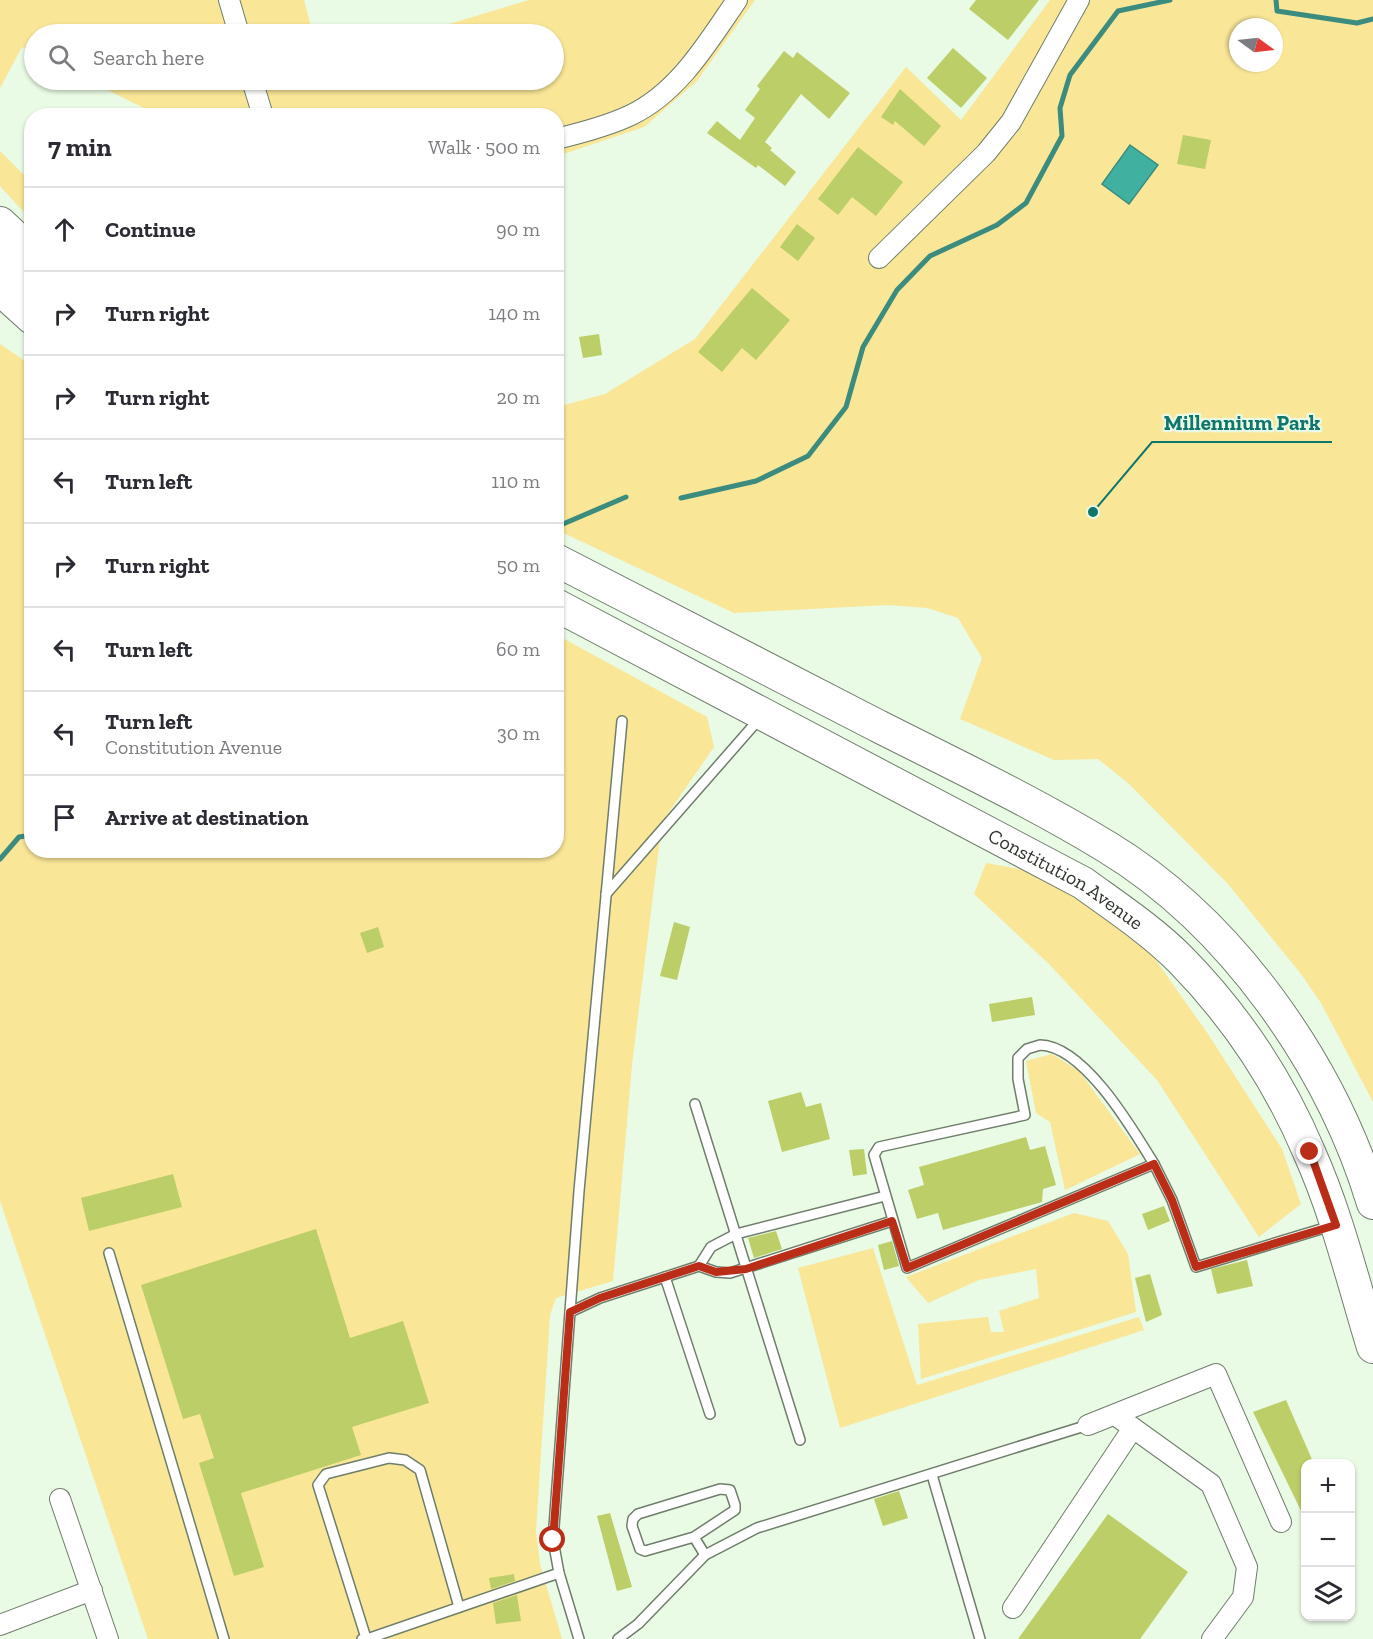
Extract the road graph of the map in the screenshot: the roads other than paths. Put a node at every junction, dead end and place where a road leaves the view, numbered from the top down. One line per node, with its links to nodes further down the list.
1 (229, 0): 4 (street)
2 (737, 0): 7 (street)
3 (1079, 0): 11 (street)
4 (236, 24)
5 (255, 90): 6 (street)
6 (261, 108)
7 (564, 136)
8 (0, 224): 9 (main road)
9 (24, 246)
10 (0, 256): 12 (main road)
11 (879, 258)
12 (24, 276)
13 (0, 290): 15 (main road)
14 (0, 303): 16 (main road)
15 (24, 312)
16 (24, 315)
17 (564, 564): 25 (main road)
18 (564, 609): 19 (main road, Constitution Avenue)
19 (764, 714): 21 (lane); 27 (main road, Constitution Avenue)
20 (622, 721): 21 (lane)
21 (606, 894): 33 (lane)
22 (695, 1104): 28 (lane)
23 (1154, 1164): 24 (lane); 26 (lane); 27 (lane)
24 (885, 1196): 26 (lane); 28 (lane)
25 (1373, 1203)
26 (892, 1221): 31 (lane)
27 (1336, 1225): 34 (main road, Constitution Avenue)
28 (736, 1234): 30 (lane); 31 (lane)
29 (109, 1253): 51 (lane)
30 (699, 1266): 31 (lane); 32 (lane)
31 (746, 1269): 39 (lane)
32 (665, 1277): 33 (lane); 35 (lane)
33 (570, 1312): 45 (lane)
34 (1373, 1347)
35 (710, 1414)
36 (1115, 1415): 37 (street); 38 (street); 42 (street)
37 (1088, 1425): 40 (lane)
38 (1132, 1428): 48 (street); 56 (street)
39 (800, 1440)
40 (932, 1475): 44 (lane); 55 (lane)
41 (60, 1498): 46 (street)
42 (1281, 1522)
43 (694, 1537): 43 (lane); 44 (lane)
44 (705, 1555): 54 (lane)
45 (559, 1573): 47 (lane); 53 (lane)
46 (92, 1590): 49 (street); 50 (street)
47 (459, 1607): 52 (lane); 52 (lane)
48 (1013, 1608)
49 (0, 1625)
50 (108, 1639)
51 (224, 1639)
52 (365, 1639)
53 (579, 1639)
54 (618, 1639)
55 (980, 1639)
56 (1212, 1639)

